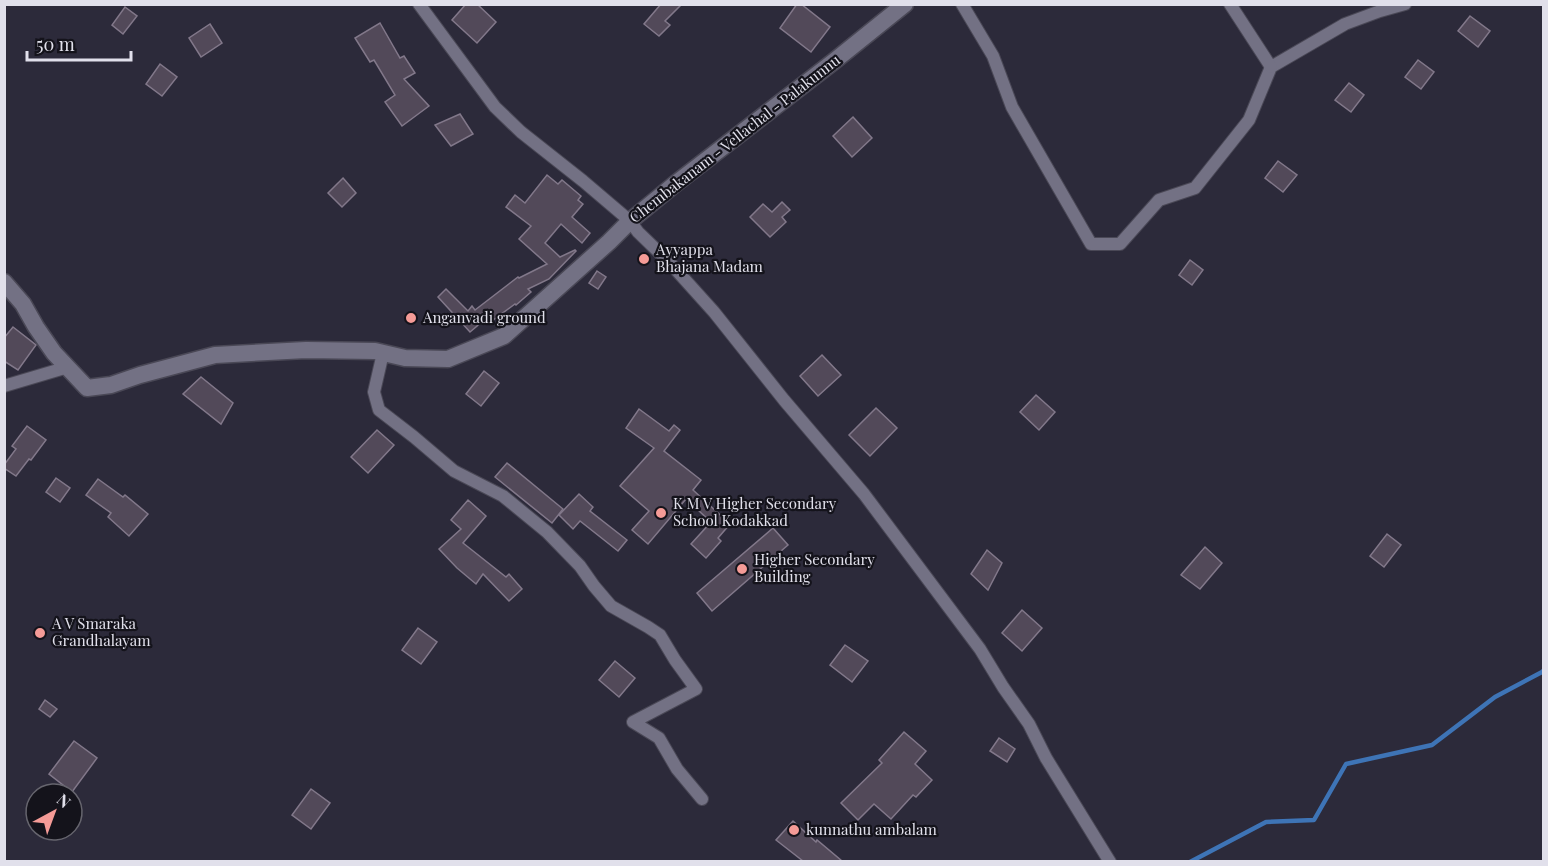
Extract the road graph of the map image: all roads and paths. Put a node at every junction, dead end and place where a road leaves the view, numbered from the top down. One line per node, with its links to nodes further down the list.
1 (419, 4): 7 (street)
2 (904, 4): 7 (main road, Chembakanam - Vellachal - Palakunnu)
3 (962, 4): 6 (street)
4 (1230, 4): 6 (street)
5 (1405, 4): 6 (street)
6 (1271, 67)
7 (630, 221): 9 (main road, Chembakanam - Vellachal - Palakunnu); 13 (street)
8 (4, 282): 10 (main road, Chembakanam - Vellachal - Palakunnu)
9 (383, 353): 10 (main road, Chembakanam - Vellachal - Palakunnu); 12 (street)
10 (68, 367): 11 (street)
11 (4, 386)
12 (702, 799)
13 (1110, 861)

